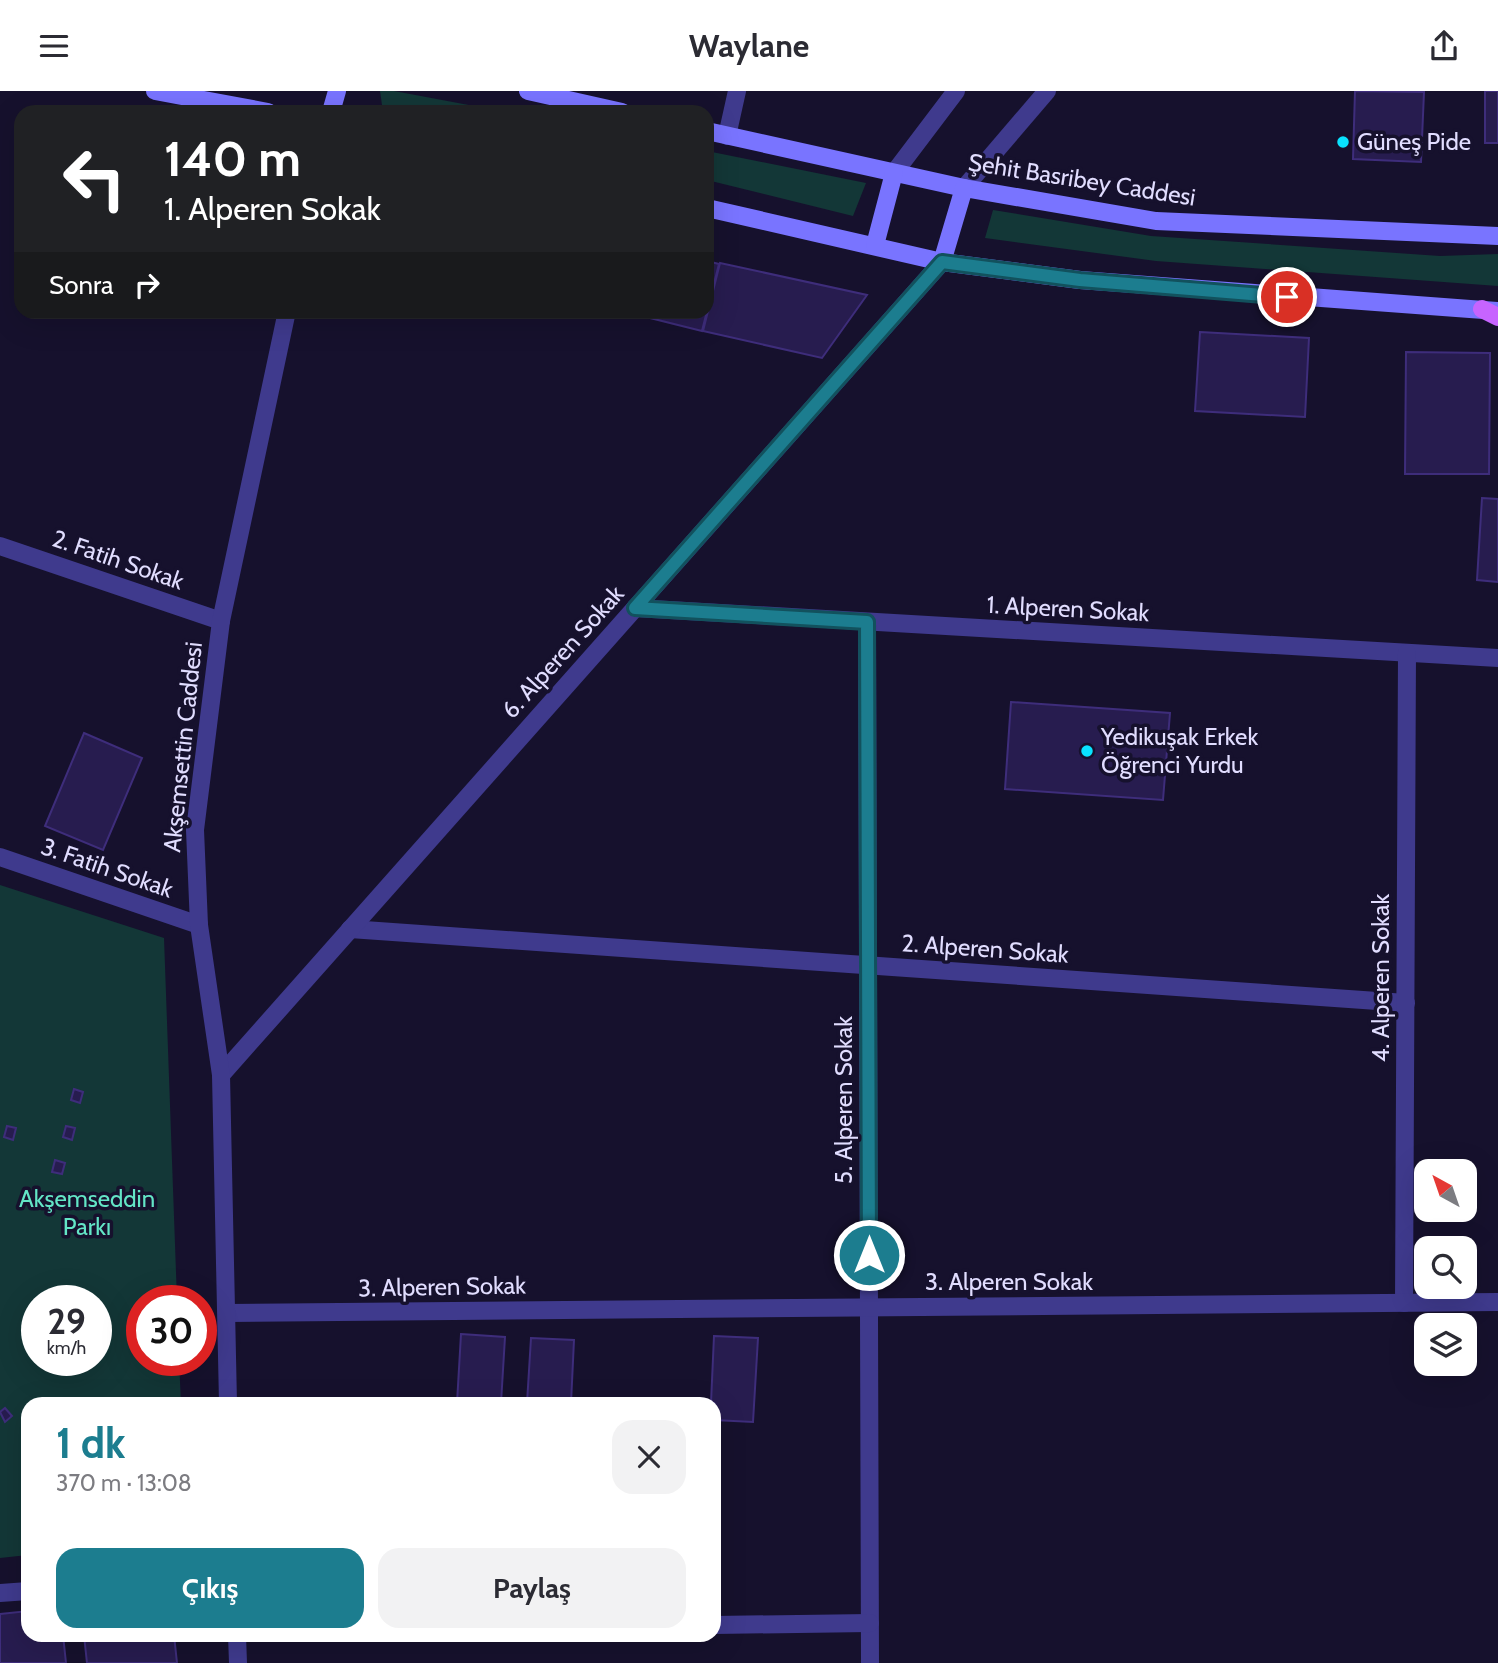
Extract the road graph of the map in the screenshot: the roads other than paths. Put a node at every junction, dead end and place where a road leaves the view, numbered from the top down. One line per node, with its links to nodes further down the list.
1 (155, 91): 6 (street)
2 (528, 91): 7 (street)
3 (737, 91): 9 (street)
4 (956, 91): 10 (street)
5 (1047, 91): 11 (street)
6 (230, 105)
7 (591, 105)
8 (714, 133): 9 (street, Şehit Basribey Caddesi)
9 (727, 136): 10 (street, Şehit Basribey Caddesi)
10 (894, 173): 11 (street, Şehit Basribey Caddesi); 14 (street)
11 (964, 188): 13 (street, Şehit Basribey Caddesi); 15 (street)
12 (714, 210): 14 (street)
13 (1495, 235)
14 (875, 245): 15 (street)
15 (942, 262): 16 (street); 19 (street, 6. Alperen Sokak)
16 (1493, 313)
17 (285, 319): 20 (street, Akşemsettin Caddesi)
18 (0, 546): 20 (street, 2. Fatih Sokak)
19 (635, 608): 21 (street, 1. Alperen Sokak); 26 (street, 6. Alperen Sokak)
20 (221, 621): 25 (street, Akşemsettin Caddesi)
21 (867, 622): 22 (street, 1. Alperen Sokak); 27 (street, 5. Alperen Sokak)
22 (1408, 653): 23 (street, 1. Alperen Sokak); 28 (street, 4. Alperen Sokak)
23 (1498, 658)
24 (0, 857): 25 (street, 3. Fatih Sokak)
25 (199, 925): 29 (street, Akşemsettin Caddesi)
26 (350, 929): 27 (street, 2. Alperen Sokak); 29 (street, 6. Alperen Sokak)
27 (868, 965): 28 (street, 2. Alperen Sokak); 32 (street, 5. Alperen Sokak)
28 (1406, 1003): 31 (street, 4. Alperen Sokak)
29 (221, 1075): 33 (street, Akşemsettin Caddesi)
30 (1498, 1302): 31 (street, 3. Alperen Sokak)
31 (1404, 1303): 32 (street, 3. Alperen Sokak)
32 (869, 1307): 33 (street, 3. Alperen Sokak); 37 (street, 5. Alperen Sokak)
33 (227, 1313): 34 (street, Akşemsettin Caddesi)
34 (228, 1397)
35 (21, 1592): 36 (street)
36 (0, 1593)
37 (870, 1623): 38 (street); 41 (street, 5. Alperen Sokak)
38 (721, 1625)
39 (237, 1642): 40 (street)
40 (238, 1663)
41 (870, 1663)

